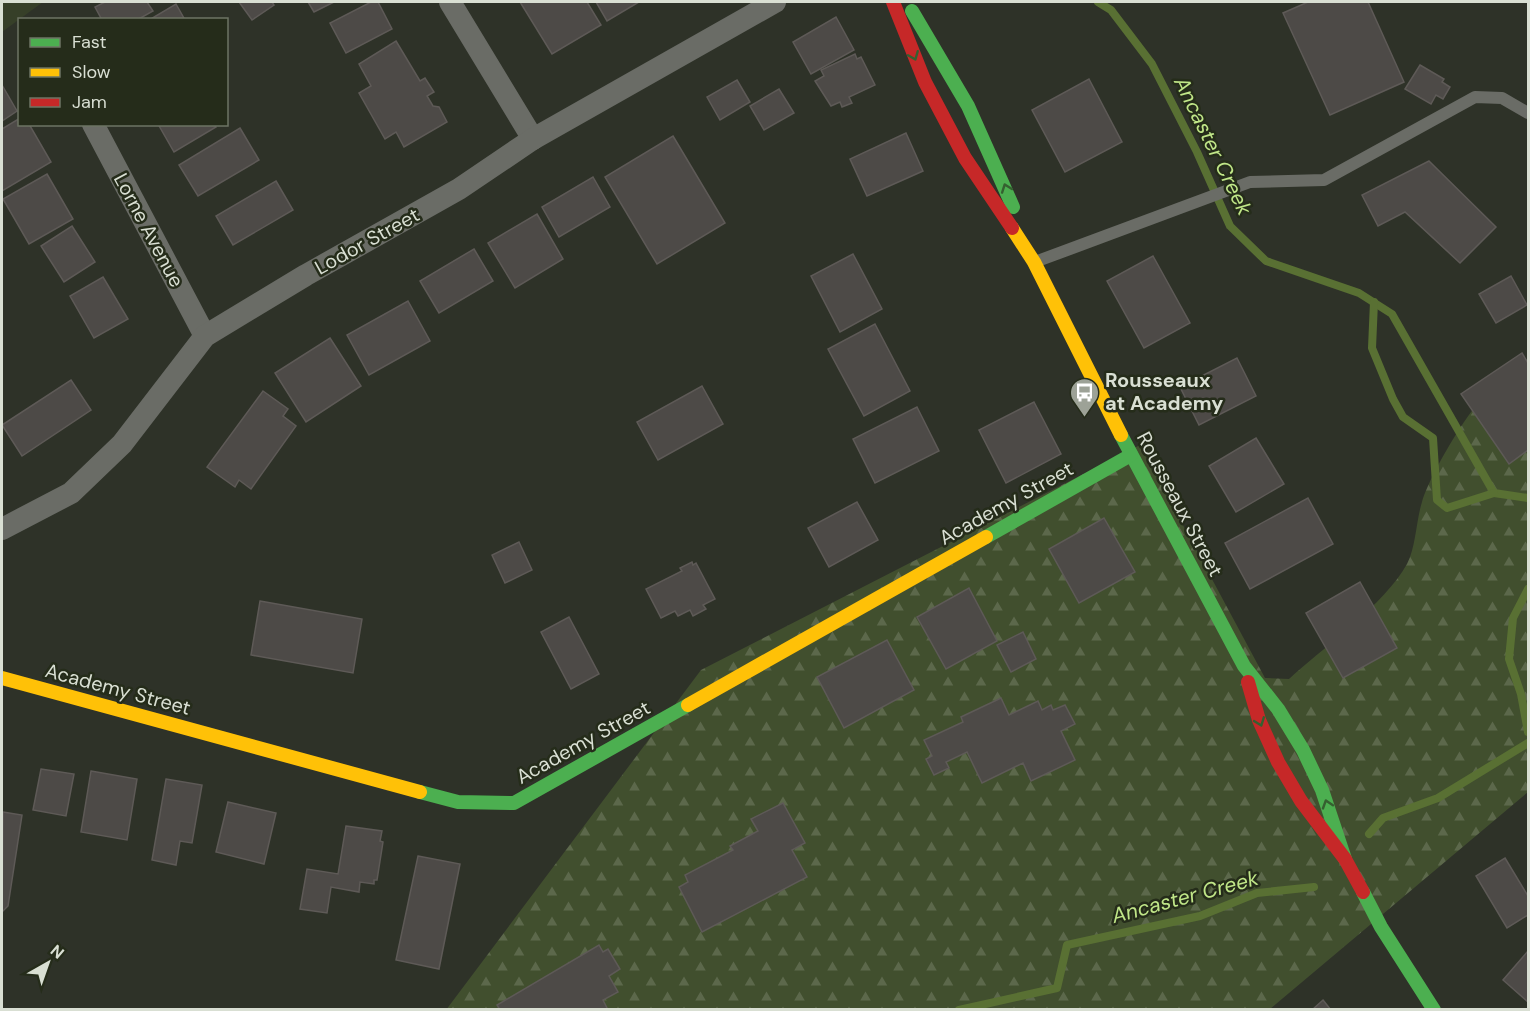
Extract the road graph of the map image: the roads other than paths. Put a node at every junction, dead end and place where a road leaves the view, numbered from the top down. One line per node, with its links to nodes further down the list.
1 (450, 2): 7 (street)
2 (775, 2): 7 (street, Lodor Street)
3 (893, 2): 8 (main road, Rousseaux Street, one-way to 8)
4 (906, 2): 8 (main road, Rousseaux Street, one-way to 4)
5 (1528, 113): 8 (lane)
6 (94, 126): 9 (street, Lorne Avenue)
7 (533, 139): 9 (street, Lodor Street)
8 (1034, 262): 10 (main road, Rousseaux Street)
9 (205, 336): 11 (street, Lodor Street)
10 (1131, 455): 12 (main road, Rousseaux Street); 13 (main road, Academy Street)
11 (2, 529)
12 (1244, 666): 14 (main road, Rousseaux Street, one-way to 12); 14 (main road, Rousseaux Street, one-way to 14)
13 (2, 678)
14 (1345, 860): 15 (main road, Rousseaux Street)
15 (1434, 1010)

